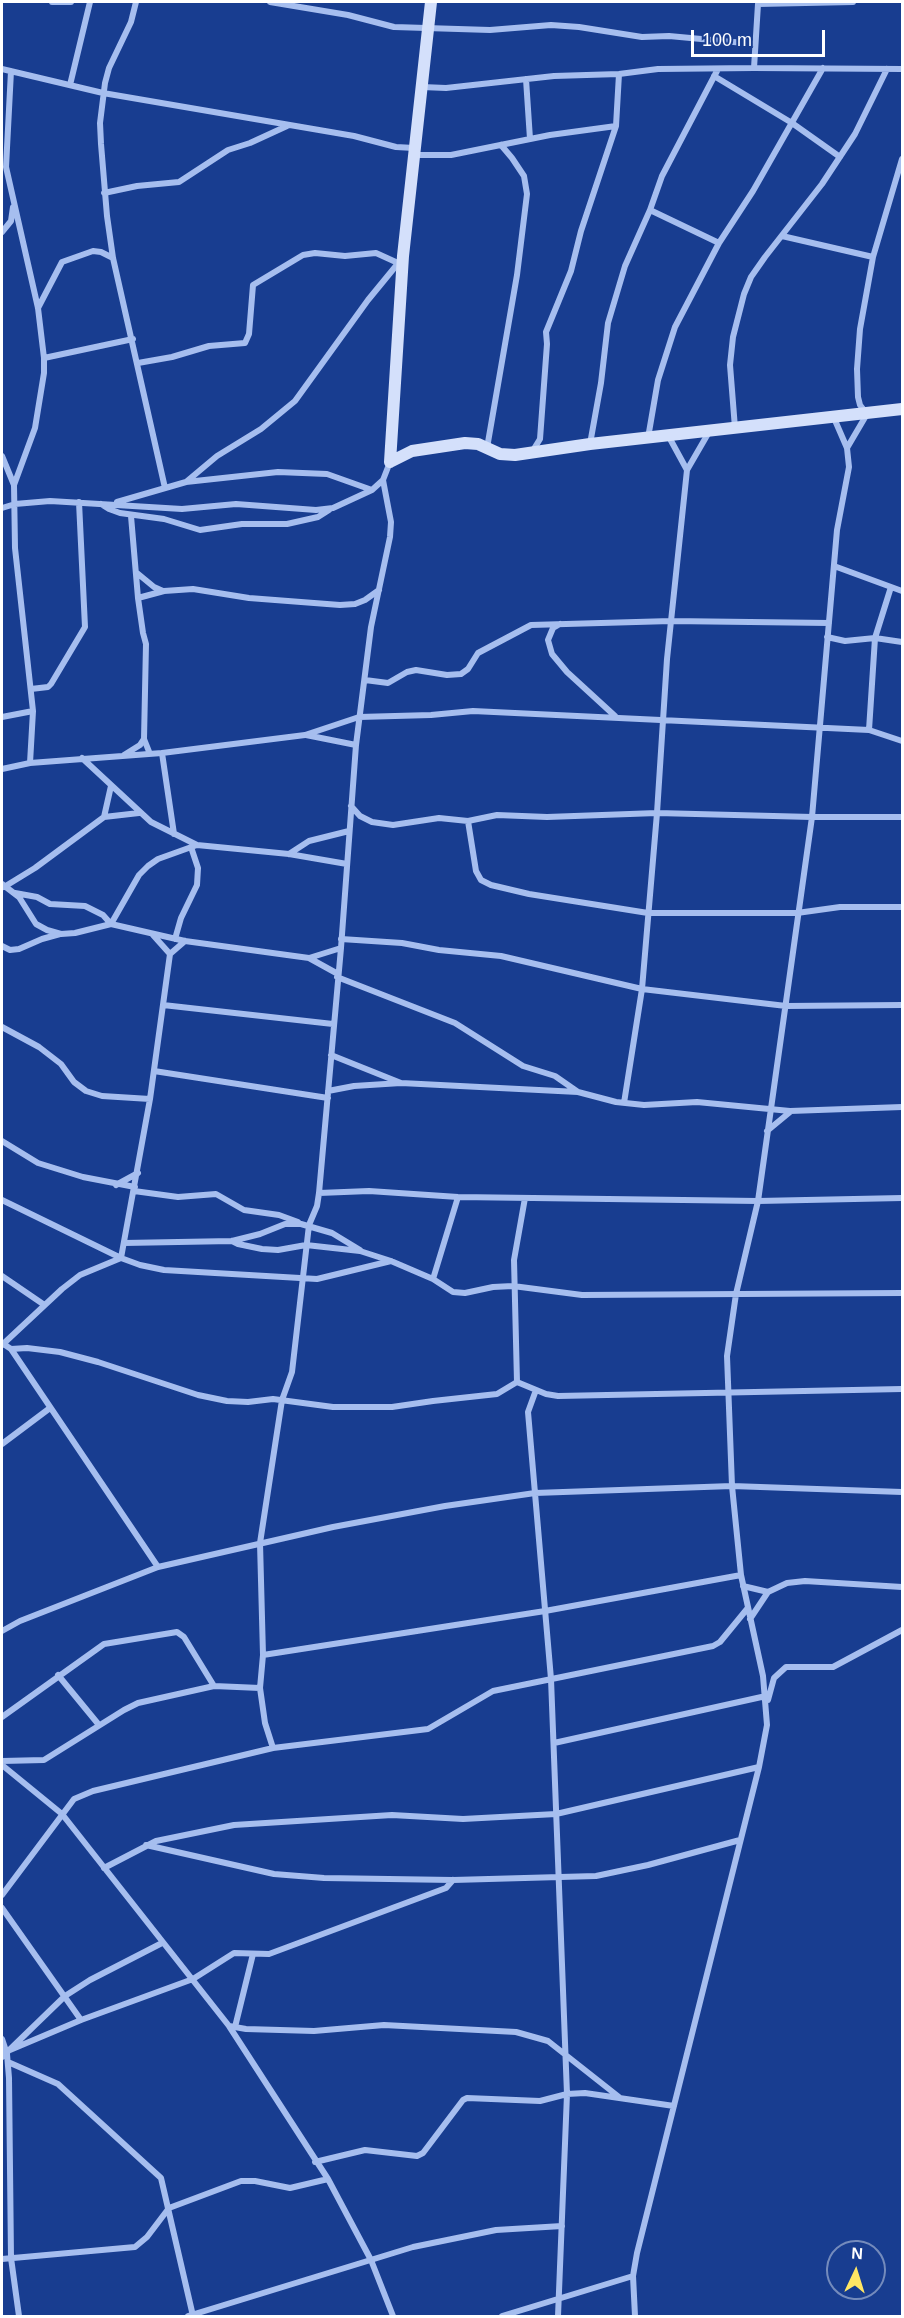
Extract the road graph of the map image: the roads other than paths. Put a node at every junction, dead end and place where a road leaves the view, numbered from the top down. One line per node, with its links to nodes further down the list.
1 (52, 2): 2 (street)
2 (68, 2)
3 (90, 2): 21 (street)
4 (136, 2): 23 (street)
5 (273, 2): 9 (street)
6 (431, 2): 9 (street)
7 (853, 2): 8 (street)
8 (759, 3): 10 (street)
9 (427, 30): 10 (street); 22 (street)
10 (755, 44): 11 (street)
11 (754, 68): 12 (street); 14 (street)
12 (823, 68): 15 (street); 24 (street)
13 (2, 69): 17 (street)
14 (718, 69): 18 (street); 19 (street)
15 (886, 69): 16 (street); 30 (street)
16 (903, 69)
17 (11, 71): 21 (street); 33 (street)
18 (619, 74): 20 (street); 26 (street)
19 (714, 76): 24 (street); 34 (street)
20 (526, 79): 22 (street); 27 (street)
21 (70, 85): 23 (street)
22 (421, 87): 29 (street)
23 (103, 93): 25 (street); 32 (street)
24 (792, 123): 30 (street); 37 (street)
25 (288, 126): 29 (street); 32 (street)
26 (616, 126): 27 (street); 55 (street)
27 (530, 139): 28 (street)
28 (501, 145): 29 (street); 54 (street)
29 (414, 151): 40 (street)
30 (840, 157): 36 (street)
31 (903, 159): 38 (street)
32 (105, 193): 39 (street)
33 (14, 202): 35 (street); 41 (street)
34 (650, 210): 37 (street); 52 (street)
35 (2, 232)
36 (782, 236): 38 (street); 48 (street)
37 (719, 243): 51 (street)
38 (873, 257): 46 (street)
39 (113, 258): 41 (street); 42 (street)
40 (400, 260): 44 (street); 57 (street); 60 (street)
41 (38, 308): 43 (street)
42 (133, 339): 43 (street); 44 (street)
43 (44, 358): 61 (street)
44 (138, 363): 62 (street)
45 (903, 410): 46 (street)
46 (867, 414): 47 (street); 53 (street)
47 (834, 418): 48 (street); 53 (street)
48 (735, 429): 49 (street)
49 (709, 432): 50 (street); 58 (street)
50 (669, 437): 51 (street); 58 (street)
51 (648, 439): 52 (street)
52 (590, 444): 55 (street)
53 (847, 448): 71 (street)
54 (487, 449): 55 (street); 57 (street)
55 (531, 453)
56 (2, 456): 61 (street)
57 (390, 462): 59 (street)
58 (687, 470): 78 (street)
59 (383, 480): 63 (street); 74 (street)
60 (186, 482): 62 (street); 63 (street)
61 (14, 485): 66 (street)
62 (165, 488): 67 (street)
63 (372, 490): 69 (street)
64 (80, 502): 65 (street); 66 (street); 85 (street)
65 (101, 503): 67 (street); 70 (street)
66 (15, 504): 68 (street); 85 (street)
67 (111, 504): 69 (street)
68 (2, 508)
69 (333, 508): 70 (street)
70 (132, 516): 72 (street)
71 (834, 566): 73 (street); 80 (street)
72 (137, 573): 75 (street); 77 (street)
73 (891, 586): 76 (street); 82 (street)
74 (379, 590): 75 (street); 84 (street)
75 (164, 591): 77 (street)
76 (903, 591)
77 (138, 598): 94 (street)
78 (671, 621): 79 (street); 80 (street); 90 (street)
79 (561, 623): 84 (street); 87 (street)
80 (829, 623): 81 (street)
81 (827, 637): 82 (street); 91 (street)
82 (875, 638): 83 (street); 92 (street)
83 (903, 642)
84 (365, 680): 89 (street)
85 (31, 689): 86 (street)
86 (33, 711): 88 (street); 101 (street)
87 (615, 716): 89 (street); 90 (street)
88 (2, 717)
89 (359, 717): 93 (street); 96 (street)
90 (663, 720): 91 (street); 106 (street)
91 (819, 729): 92 (street); 108 (street)
92 (869, 730): 95 (street)
93 (305, 735): 96 (street); 97 (street)
94 (144, 739): 98 (street); 100 (street)
95 (903, 741)
96 (356, 745): 104 (street)
97 (162, 753): 98 (street); 112 (street)
98 (150, 754): 100 (street)
99 (81, 758): 100 (street); 101 (street); 103 (street)
100 (118, 758)
101 (30, 764): 102 (street)
102 (2, 769)
103 (111, 786): 105 (street); 107 (street)
104 (351, 806): 110 (street); 111 (street)
105 (139, 813): 107 (street); 112 (street)
106 (657, 813): 108 (street); 110 (street); 119 (street)
107 (104, 817): 116 (street)
108 (812, 817): 109 (street); 120 (street)
109 (903, 817)
110 (468, 821): 119 (street)
111 (349, 831): 114 (street); 115 (street)
112 (174, 834): 113 (street)
113 (194, 846): 114 (street); 121 (street); 124 (street)
114 (289, 854): 115 (street)
115 (347, 864): 125 (street)
116 (3, 886): 117 (street)
117 (14, 893): 121 (street); 122 (street)
118 (903, 907): 120 (street)
119 (648, 913): 120 (street); 132 (street)
120 (797, 913): 135 (street)
121 (111, 924): 122 (street); 123 (street)
122 (61, 934): 127 (street)
123 (153, 935): 124 (street); 129 (street)
124 (175, 939): 126 (street)
125 (341, 939): 128 (street); 132 (street)
126 (185, 941): 129 (street); 130 (street)
127 (2, 946)
128 (341, 948): 130 (street); 131 (street)
129 (171, 954): 133 (street)
130 (309, 958): 131 (street)
131 (338, 975): 136 (street); 141 (street)
132 (642, 989): 135 (street); 142 (street)
133 (163, 1005): 136 (street); 139 (street)
134 (903, 1005): 135 (street)
135 (786, 1006): 148 (street)
136 (333, 1024): 138 (street)
137 (2, 1027): 144 (street)
138 (331, 1055): 140 (street); 143 (street)
139 (154, 1071): 143 (street); 144 (street)
140 (401, 1083): 141 (street); 143 (street)
141 (578, 1092): 145 (street)
142 (627, 1092): 145 (street); 146 (street)
143 (328, 1094): 155 (street)
144 (150, 1099): 152 (street)
145 (616, 1102): 146 (street)
146 (624, 1103): 148 (street)
147 (903, 1107): 149 (street)
148 (770, 1110): 149 (street); 150 (street)
149 (790, 1111): 150 (street)
150 (767, 1131): 160 (street)
151 (2, 1141): 153 (street)
152 (138, 1173): 153 (street); 154 (street)
153 (116, 1185): 154 (street)
154 (134, 1189): 161 (street); 164 (street)
155 (319, 1193): 156 (street); 162 (street)
156 (458, 1197): 157 (street); 170 (street)
157 (525, 1198): 160 (street); 172 (street)
158 (903, 1198): 160 (street)
159 (2, 1200): 167 (street)
160 (758, 1202): 174 (street)
161 (301, 1224): 162 (street); 163 (street)
162 (309, 1224): 165 (street); 166 (street)
163 (232, 1241): 164 (street); 165 (street)
164 (124, 1243): 167 (street)
165 (306, 1245): 166 (street); 171 (street)
166 (360, 1251): 168 (street)
167 (121, 1258): 171 (street); 175 (street)
168 (392, 1261): 170 (street); 171 (street)
169 (2, 1276): 175 (street)
170 (433, 1279): 172 (street)
171 (302, 1280): 182 (street)
172 (513, 1286): 174 (street); 178 (street)
173 (903, 1293): 174 (street)
174 (736, 1294): 181 (street)
175 (43, 1304): 176 (street)
176 (2, 1344): 177 (street)
177 (11, 1349): 182 (street); 183 (street)
178 (517, 1382): 180 (street); 182 (street)
179 (903, 1389): 181 (street)
180 (536, 1390): 181 (street); 187 (street)
181 (727, 1392): 185 (street)
182 (282, 1400): 188 (street)
183 (50, 1408): 184 (street); 189 (street)
184 (2, 1444)
185 (732, 1486): 186 (street); 187 (street); 190 (street)
186 (903, 1492)
187 (535, 1493): 188 (street); 195 (street)
188 (260, 1543): 189 (street); 199 (street)
189 (158, 1567): 198 (street)
190 (741, 1575): 191 (street); 195 (street)
191 (743, 1586): 193 (street); 194 (street)
192 (903, 1587): 193 (street)
193 (768, 1592): 196 (street)
194 (747, 1609): 196 (street); 201 (street)
195 (545, 1611): 199 (street); 201 (street)
196 (750, 1619): 204 (street)
197 (903, 1629): 205 (street)
198 (2, 1631)
199 (263, 1655): 203 (street)
200 (58, 1675): 202 (street); 206 (street); 207 (street)
201 (551, 1679): 208 (street); 209 (street)
202 (214, 1686): 203 (street); 207 (street)
203 (260, 1688): 209 (street)
204 (766, 1696): 205 (street); 208 (street)
205 (766, 1704): 211 (street)
206 (2, 1717)
207 (99, 1725): 210 (street)
208 (554, 1743): 213 (street)
209 (273, 1748): 212 (street)
210 (2, 1763): 212 (street)
211 (759, 1767): 213 (street); 214 (street)
212 (62, 1814): 216 (street); 219 (street)
213 (556, 1814): 215 (street); 217 (street)
214 (740, 1840): 217 (street); 233 (street)
215 (146, 1845): 216 (street); 218 (street)
216 (104, 1868): 221 (street)
217 (558, 1878): 218 (street); 229 (street)
218 (453, 1880): 222 (street)
219 (2, 1895)
220 (2, 1908): 224 (street)
221 (162, 1943): 223 (street); 224 (street)
222 (253, 1954): 223 (street); 226 (street)
223 (193, 1979): 225 (street); 226 (street)
224 (65, 1996): 225 (street); 228 (street)
225 (81, 2020): 228 (street)
226 (232, 2026): 229 (street); 234 (street)
227 (2, 2038): 228 (street)
228 (6, 2054): 230 (street)
229 (566, 2054): 231 (street); 232 (street)
230 (8, 2062): 236 (street); 238 (street)
231 (567, 2094): 232 (street); 234 (street); 237 (street)
232 (620, 2097): 233 (street)
233 (674, 2106): 241 (street)
234 (315, 2162): 235 (street)
235 (328, 2180): 236 (street); 240 (street)
236 (169, 2208): 238 (street); 244 (street)
237 (562, 2226): 240 (street); 242 (street)
238 (11, 2258): 239 (street); 243 (street)
239 (2, 2259)
240 (371, 2260): 244 (street); 245 (street)
241 (633, 2276): 242 (street); 248 (street)
242 (559, 2300): 246 (street); 247 (street)
243 (19, 2316)
244 (191, 2316)
245 (393, 2316)
246 (502, 2316)
247 (558, 2316)
248 (636, 2316)

